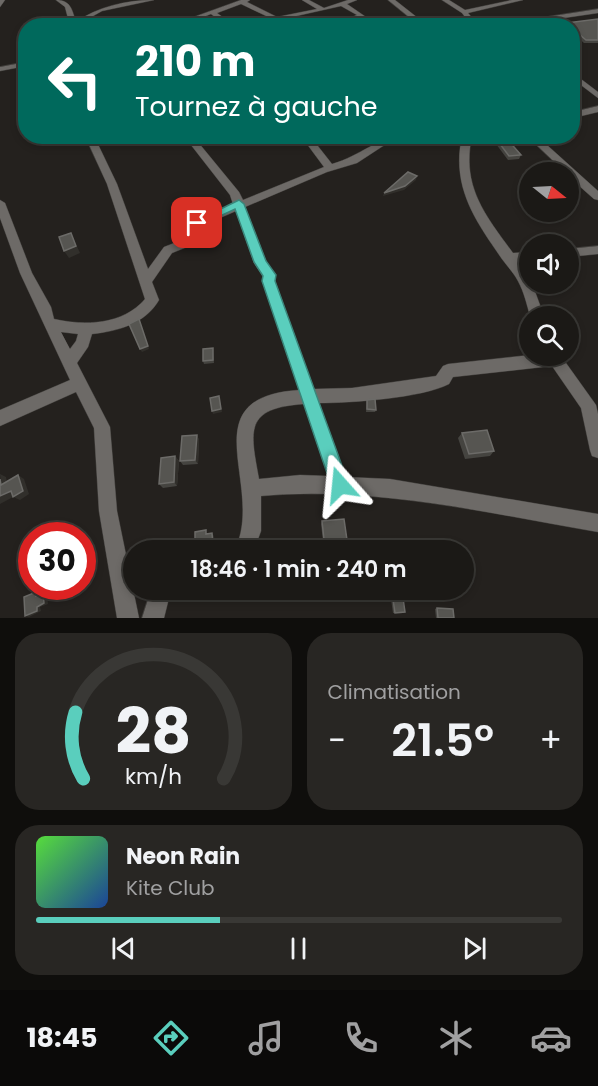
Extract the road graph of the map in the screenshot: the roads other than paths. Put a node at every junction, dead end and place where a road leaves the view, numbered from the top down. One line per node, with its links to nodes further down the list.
1 (2, 0): 14 (street)
2 (59, 0): 23 (street)
3 (114, 0): 15 (street)
4 (151, 0): 15 (street)
5 (305, 0): 17 (street)
6 (354, 0): 12 (street)
7 (391, 0): 31 (street)
8 (445, 0): 19 (street)
9 (488, 0): 13 (street)
10 (520, 0): 13 (street)
11 (245, 1): 18 (street); 27 (street)
12 (341, 4): 17 (street); 22 (street)
13 (500, 4): 16 (street); 19 (street)
14 (0, 5)
15 (114, 8): 24 (street)
16 (515, 9)
17 (323, 10): 28 (street)
18 (212, 12): 25 (street); 26 (street)
19 (464, 12): 32 (street)
20 (595, 12): 34 (street); 35 (street)
21 (522, 13): 33 (street)
22 (361, 16): 29 (street); 30 (street)
23 (72, 18)
24 (86, 18)
25 (195, 18)
26 (221, 18)
27 (273, 18)
28 (280, 18)
29 (355, 18)
30 (364, 18)
31 (415, 18)
32 (469, 18)
33 (538, 18)
34 (557, 18)
35 (598, 19)
36 (18, 65): 37 (street)
37 (0, 69)
38 (580, 81): 39 (street)
39 (598, 96)
40 (596, 111): 41 (street)
41 (580, 114)
42 (93, 144): 56 (street)
43 (194, 144): 51 (street)
44 (311, 144): 48 (street)
45 (373, 144): 48 (street)
46 (465, 144): 55 (street)
47 (540, 144): 49 (street)
48 (330, 167): 51 (street)
49 (598, 197)
50 (0, 203): 58 (street)
51 (239, 204): 56 (street); 64 (street)
52 (598, 250): 53 (street)
53 (579, 252)
54 (519, 257): 55 (street)
55 (508, 258): 57 (street)
56 (147, 280): 59 (street)
57 (533, 306)
58 (50, 324): 59 (street); 61 (street)
59 (86, 329): 61 (street)
60 (519, 362): 64 (street)
61 (68, 363): 63 (street)
62 (560, 366): 66 (street)
63 (79, 384): 65 (street); 72 (street)
64 (310, 397): 67 (street); 68 (street)
65 (0, 418)
66 (598, 450)
67 (340, 485): 68 (street); 69 (street)
68 (253, 488): 70 (street)
69 (598, 524)
70 (249, 540)
71 (158, 600): 73 (street)
72 (128, 618)
73 (153, 618)

